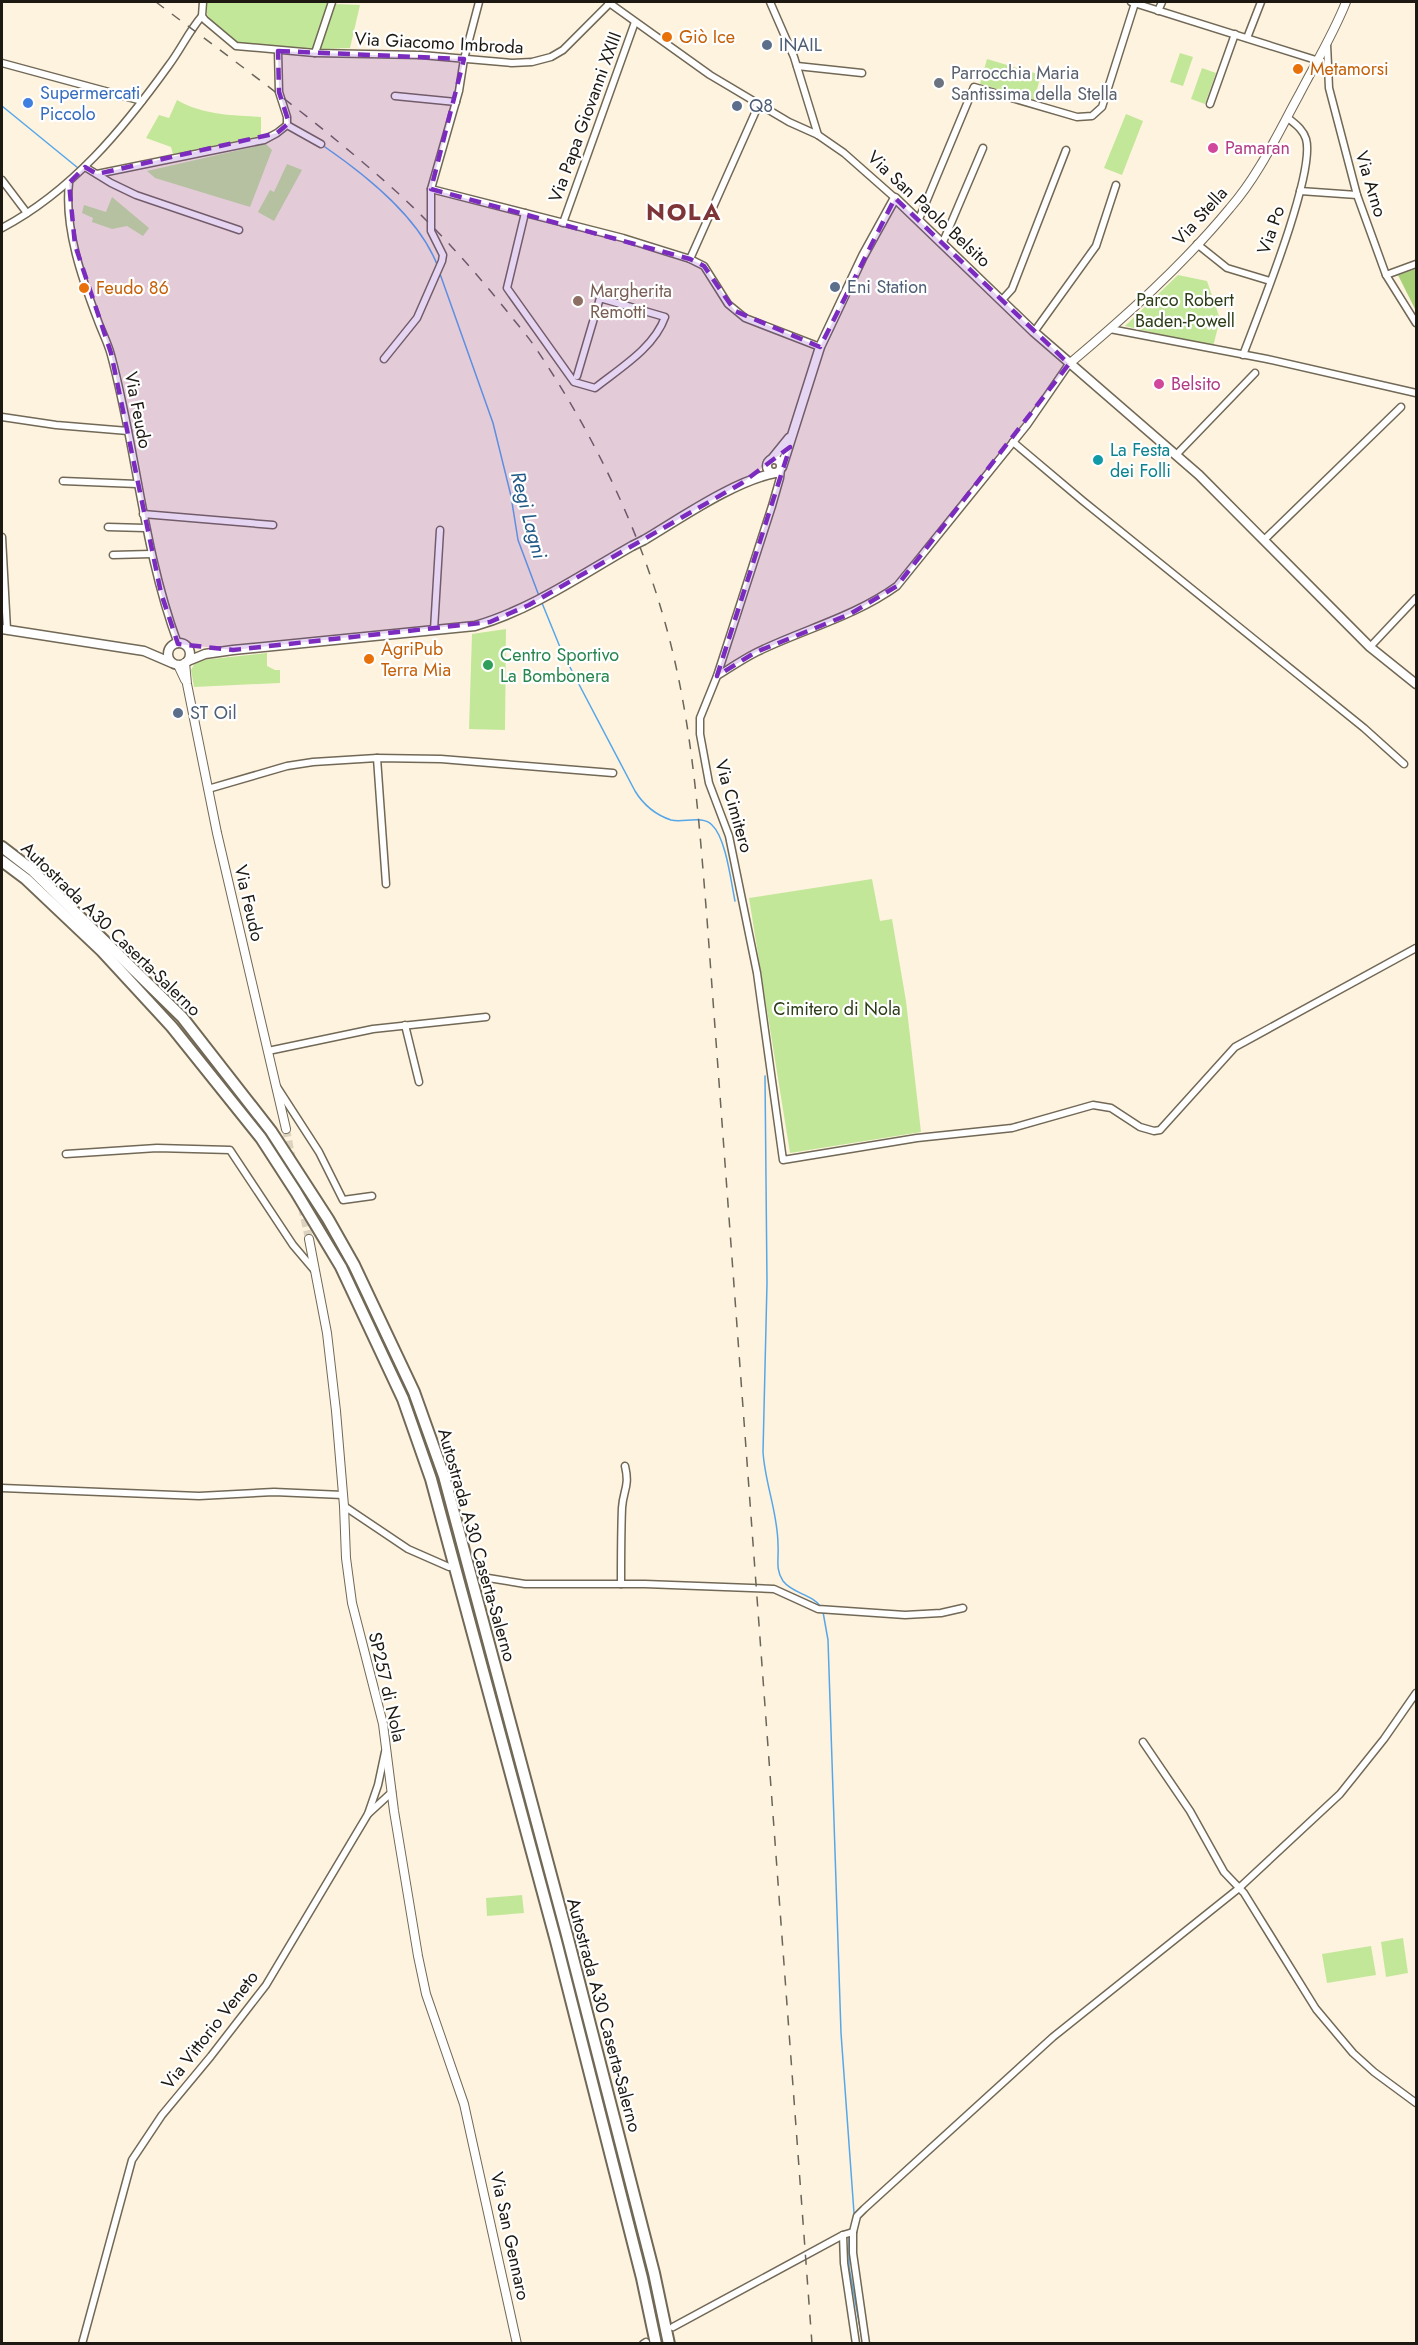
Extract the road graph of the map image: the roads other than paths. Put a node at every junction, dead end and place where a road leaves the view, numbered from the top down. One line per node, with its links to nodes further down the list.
1 (203, 2): 11 (street)
2 (332, 2): 17 (street)
3 (479, 2): 18 (street)
4 (610, 2): 12 (street, Via San Paolo Belsito); 18 (street, Via Giacomo Imbroda)
5 (770, 2): 21 (street)
6 (1133, 2): 10 (street); 47 (street)
7 (1162, 2): 10 (street)
8 (1261, 2): 14 (street)
9 (1346, 2): 15 (street)
10 (1158, 10): 13 (street)
11 (202, 16): 16 (street, Via Giacomo Imbroda); 24 (street)
12 (635, 22): 26 (street, Via San Paolo Belsito); 48 (street, Via Papa Giovanni XXIII)
13 (1234, 34): 14 (street); 27 (street)
14 (1247, 38): 19 (street)
15 (1327, 44): 19 (street, Via Stella); 42 (street, Via Arno)
16 (278, 51): 17 (street, Via Giacomo Imbroda); 29 (street)
17 (315, 53): 18 (street, Via Giacomo Imbroda)
18 (464, 59): 25 (street)
19 (1318, 61): 28 (street, Via Stella)
20 (2, 63): 24 (street)
21 (797, 66): 22 (street); 30 (street)
22 (862, 73)
23 (394, 96): 25 (street)
24 (142, 101): 34 (street)
25 (456, 102): 39 (street)
26 (759, 104): 30 (street, Via San Paolo Belsito); 53 (street)
27 (1210, 104)
28 (1288, 118): 40 (street, Via Po); 52 (street, Via Stella)
29 (287, 125): 31 (street); 35 (street)
30 (818, 135): 43 (street, Via San Paolo Belsito)
31 (321, 144)
32 (982, 148): 51 (street)
33 (1066, 150): 57 (street)
34 (86, 167): 35 (street); 37 (street)
35 (97, 174): 50 (street)
36 (2, 180): 45 (street)
37 (69, 183): 41 (street); 44 (street, Via Feudo)
38 (1116, 184): 60 (street)
39 (431, 189): 46 (street); 63 (street)
40 (1300, 191): 42 (street); 56 (street, Via Po)
41 (59, 192): 44 (street); 45 (street)
42 (1357, 195): 55 (street, Via Arno)
43 (895, 198): 47 (main road, Via San Paolo Belsito); 61 (main road)
44 (68, 203): 71 (street, Via Feudo)
45 (27, 213): 49 (street)
46 (525, 213): 48 (street); 66 (street)
47 (919, 219): 51 (main road, Via San Paolo Belsito)
48 (563, 223): 53 (street)
49 (2, 228)
50 (238, 230)
51 (943, 242): 57 (main road, Via San Paolo Belsito)
52 (1197, 244): 56 (street); 59 (street, Via Stella)
53 (690, 258): 61 (street)
54 (1416, 264): 55 (street)
55 (1386, 275): 58 (street, Via Arno)
56 (1270, 281): 62 (street, Via Po)
57 (1002, 300): 60 (main road, Via San Paolo Belsito)
58 (1416, 323)
59 (1110, 329): 62 (street); 64 (street, Via Stella)
60 (1034, 332): 64 (main road, Via San Paolo Belsito)
61 (820, 347): 70 (main road)
62 (1244, 355): 67 (street)
63 (384, 359)
64 (1069, 364): 72 (street); 73 (main road, Via San Paolo Belsito)
65 (1255, 373): 73 (street)
66 (577, 376)
67 (1416, 393)
68 (1401, 407): 87 (street)
69 (2, 417): 71 (street)
70 (793, 429): 74 (main road); 75 (main road)
71 (128, 431): 79 (street, Via Feudo)
72 (1013, 442): 98 (street); 101 (street)
73 (1176, 455): 87 (main road, Via San Paolo Belsito)
74 (770, 461): 75 (main road); 78 (main road)
75 (779, 470): 76 (main road); 80 (street, Via Cimitero)
76 (763, 475): 78 (main road); 80 (street)
77 (63, 481): 79 (street)
78 (742, 483): 92 (main road, bridge)
79 (137, 484): 81 (street, Via Feudo)
80 (777, 490): 98 (street, Via Cimitero)
81 (143, 514): 82 (street); 84 (street, Via Feudo)
82 (273, 525)
83 (108, 527): 84 (street)
84 (146, 528): 88 (street, Via Feudo)
85 (440, 530): 92 (street)
86 (2, 537): 91 (street)
87 (1264, 540): 94 (main road, Via San Paolo Belsito)
88 (151, 554): 89 (street); 93 (street, Via Feudo)
89 (113, 555)
90 (1416, 598): 94 (street)
91 (4, 630): 96 (main road)
92 (435, 630): 95 (main road)
93 (179, 645): 95 (main road); 96 (main road); 97 (main road); 97 (main road)
94 (1370, 647): 99 (main road, Via San Paolo Belsito)
95 (233, 650): 97 (main road)
96 (144, 651): 97 (main road)
97 (181, 663): 103 (street, Via Feudo)
98 (717, 676): 107 (street, Via Cimitero)
99 (1416, 684)
100 (377, 758): 102 (street); 103 (street); 106 (street)
101 (1404, 764)
102 (614, 773)
103 (208, 789): 110 (street, Via Feudo)
104 (2, 847): 142 (highway, Autostrada A30 Caserta-Salerno)
105 (2, 861): 141 (highway, Autostrada A30 Caserta-Salerno)
106 (386, 884)
107 (1416, 948)
108 (486, 1017): 109 (street)
109 (405, 1025): 110 (street); 111 (street)
110 (268, 1051): 112 (street, Via Feudo)
111 (419, 1083)
112 (277, 1087): 113 (street, Via Feudo); 115 (street)
113 (286, 1129)
114 (66, 1154): 117 (street)
115 (372, 1196)
116 (309, 1239): 117 (street, SP257 di Nola)
117 (315, 1272): 120 (street, SP257 di Nola)
118 (625, 1466): 124 (street)
119 (2, 1488): 120 (street)
120 (343, 1495): 121 (street, SP257 di Nola)
121 (344, 1506): 122 (street); 128 (street, SP257 di Nola)
122 (449, 1567)
123 (482, 1577): 124 (street)
124 (621, 1584): 125 (street)
125 (963, 1608)
126 (1416, 1693): 133 (street)
127 (1143, 1742): 133 (street)
128 (387, 1745): 129 (street, SP257 di Nola); 132 (street, Via Vittorio Veneto)
129 (392, 1792): 130 (street); 131 (street, SP257 di Nola)
130 (377, 1805): 131 (street); 132 (street)
131 (394, 1811): 135 (street, SP257 di Nola)
132 (368, 1814): 139 (street, Via Vittorio Veneto)
133 (1238, 1888): 134 (street); 136 (street)
134 (1416, 2103)
135 (472, 2135): 140 (street, Via San Gennaro)
136 (853, 2232): 137 (street); 144 (street)
137 (843, 2235): 138 (street); 143 (street)
138 (673, 2327)
139 (82, 2343)
140 (517, 2343)
141 (648, 2343)
142 (669, 2343)
143 (856, 2343)
144 (866, 2343)

